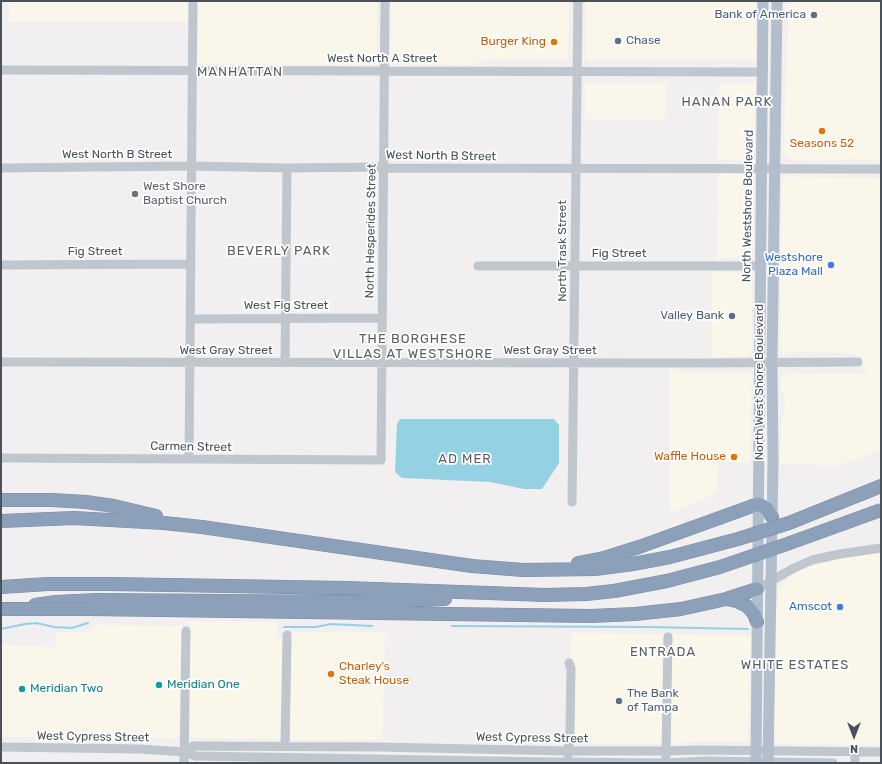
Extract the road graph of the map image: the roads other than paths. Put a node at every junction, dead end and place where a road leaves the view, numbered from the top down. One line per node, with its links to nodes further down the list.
1 (193, 1): 7 (street)
2 (385, 1): 8 (street, North Hesperides Street)
3 (578, 1): 9 (street, North Trask Street)
4 (763, 1): 10 (main road)
5 (777, 1): 16 (main road, North West Shore Boulevard)
6 (1, 70): 7 (street, West North A Street)
7 (192, 70): 8 (street, West North A Street); 11 (street)
8 (384, 71): 9 (street, West North A Street); 14 (street, North Hesperides Street)
9 (577, 71): 10 (street, West North A Street); 18 (street, North Trask Street)
10 (763, 72): 15 (main road, North Westshore Boulevard)
11 (191, 166): 12 (street, West North B Street); 13 (street, West North B Street); 19 (street)
12 (1, 168)
13 (287, 168): 14 (street, West North B Street); 24 (street)
14 (383, 168): 18 (street, West North B Street); 25 (street, North Hesperides Street)
15 (761, 168): 16 (street, West North B Street); 18 (street, West North B Street); 23 (main road, North Westshore Boulevard)
16 (774, 168): 17 (street, West North B Street); 34 (main road, North West Shore Boulevard)
17 (881, 168)
18 (576, 169): 22 (street, North Trask Street)
19 (190, 264): 20 (street, Fig Street); 26 (street)
20 (1, 265)
21 (478, 266): 22 (street, Fig Street)
22 (575, 266): 23 (street, Fig Street); 32 (street, North Trask Street)
23 (760, 266): 33 (main road, North Westshore Boulevard)
24 (285, 318): 25 (street, West Fig Street); 26 (street, West Fig Street); 30 (street)
25 (382, 318): 31 (street, North Hesperides Street)
26 (190, 319): 28 (street)
27 (1, 362): 28 (street, West Gray Street)
28 (189, 362): 30 (street, West Gray Street); 36 (street)
29 (858, 362): 34 (street, West Gray Street)
30 (285, 363): 31 (street, West Gray Street)
31 (381, 363): 32 (street, West Gray Street); 37 (street, North Hesperides Street)
32 (574, 363): 33 (street, West Gray Street); 40 (street, North Trask Street)
33 (760, 364): 34 (street, West Gray Street); 41 (main road, North West Shore Boulevard)
34 (772, 364): 43 (main road, North West Shore Boulevard)
35 (1, 458): 36 (street, Carmen Street)
36 (189, 459): 37 (street, Carmen Street)
37 (381, 460)
38 (881, 486): 47 (highway, bridge)
39 (1, 500): 45 (highway)
40 (572, 502)
41 (758, 504): 43 (highway); 47 (highway); 50 (main road, North West Shore Boulevard)
42 (881, 510): 51 (highway, bridge)
43 (772, 517): 48 (main road, North West Shore Boulevard)
44 (1, 520): 45 (highway)
45 (202, 527): 47 (highway)
46 (881, 548): 48 (street)
47 (472, 566)
48 (770, 582): 50 (street); 63 (main road, North West Shore Boulevard)
49 (1, 587): 51 (highway)
50 (757, 589): 52 (highway); 55 (main road, North West Shore Boulevard)
51 (529, 595): 54 (highway)
52 (726, 599): 53 (highway, bridge); 55 (highway)
53 (1, 609)
54 (1, 612)
55 (757, 622): 62 (main road, North West Shore Boulevard)
56 (186, 631): 66 (street)
57 (287, 635): 60 (street)
58 (668, 637): 65 (street)
59 (570, 663): 64 (street)
60 (285, 746): 64 (street, West Cypress Street); 66 (street, West Cypress Street); 69 (street)
61 (1, 747): 66 (street, West Cypress Street)
62 (757, 750): 63 (street, West Cypress Street); 65 (street, West Cypress Street); 70 (main road, North West Shore Boulevard)
63 (768, 750): 67 (street, West Cypress Street); 74 (main road, North West Shore Boulevard)
64 (568, 751): 65 (street, West Cypress Street); 72 (street)
65 (665, 751): 73 (street)
66 (184, 752): 69 (street, West Cypress Street); 71 (street)
67 (855, 752): 68 (street, West Cypress Street); 76 (street)
68 (881, 752)
69 (273, 758): 72 (street, West Cypress Street)
70 (756, 762): 73 (street, West Cypress Street); 74 (street, West Cypress Street)
71 (184, 763)
72 (568, 763): 73 (street, West Cypress Street)
73 (667, 763)
74 (768, 763): 75 (street, West Cypress Street)
75 (833, 763)
76 (855, 763)

